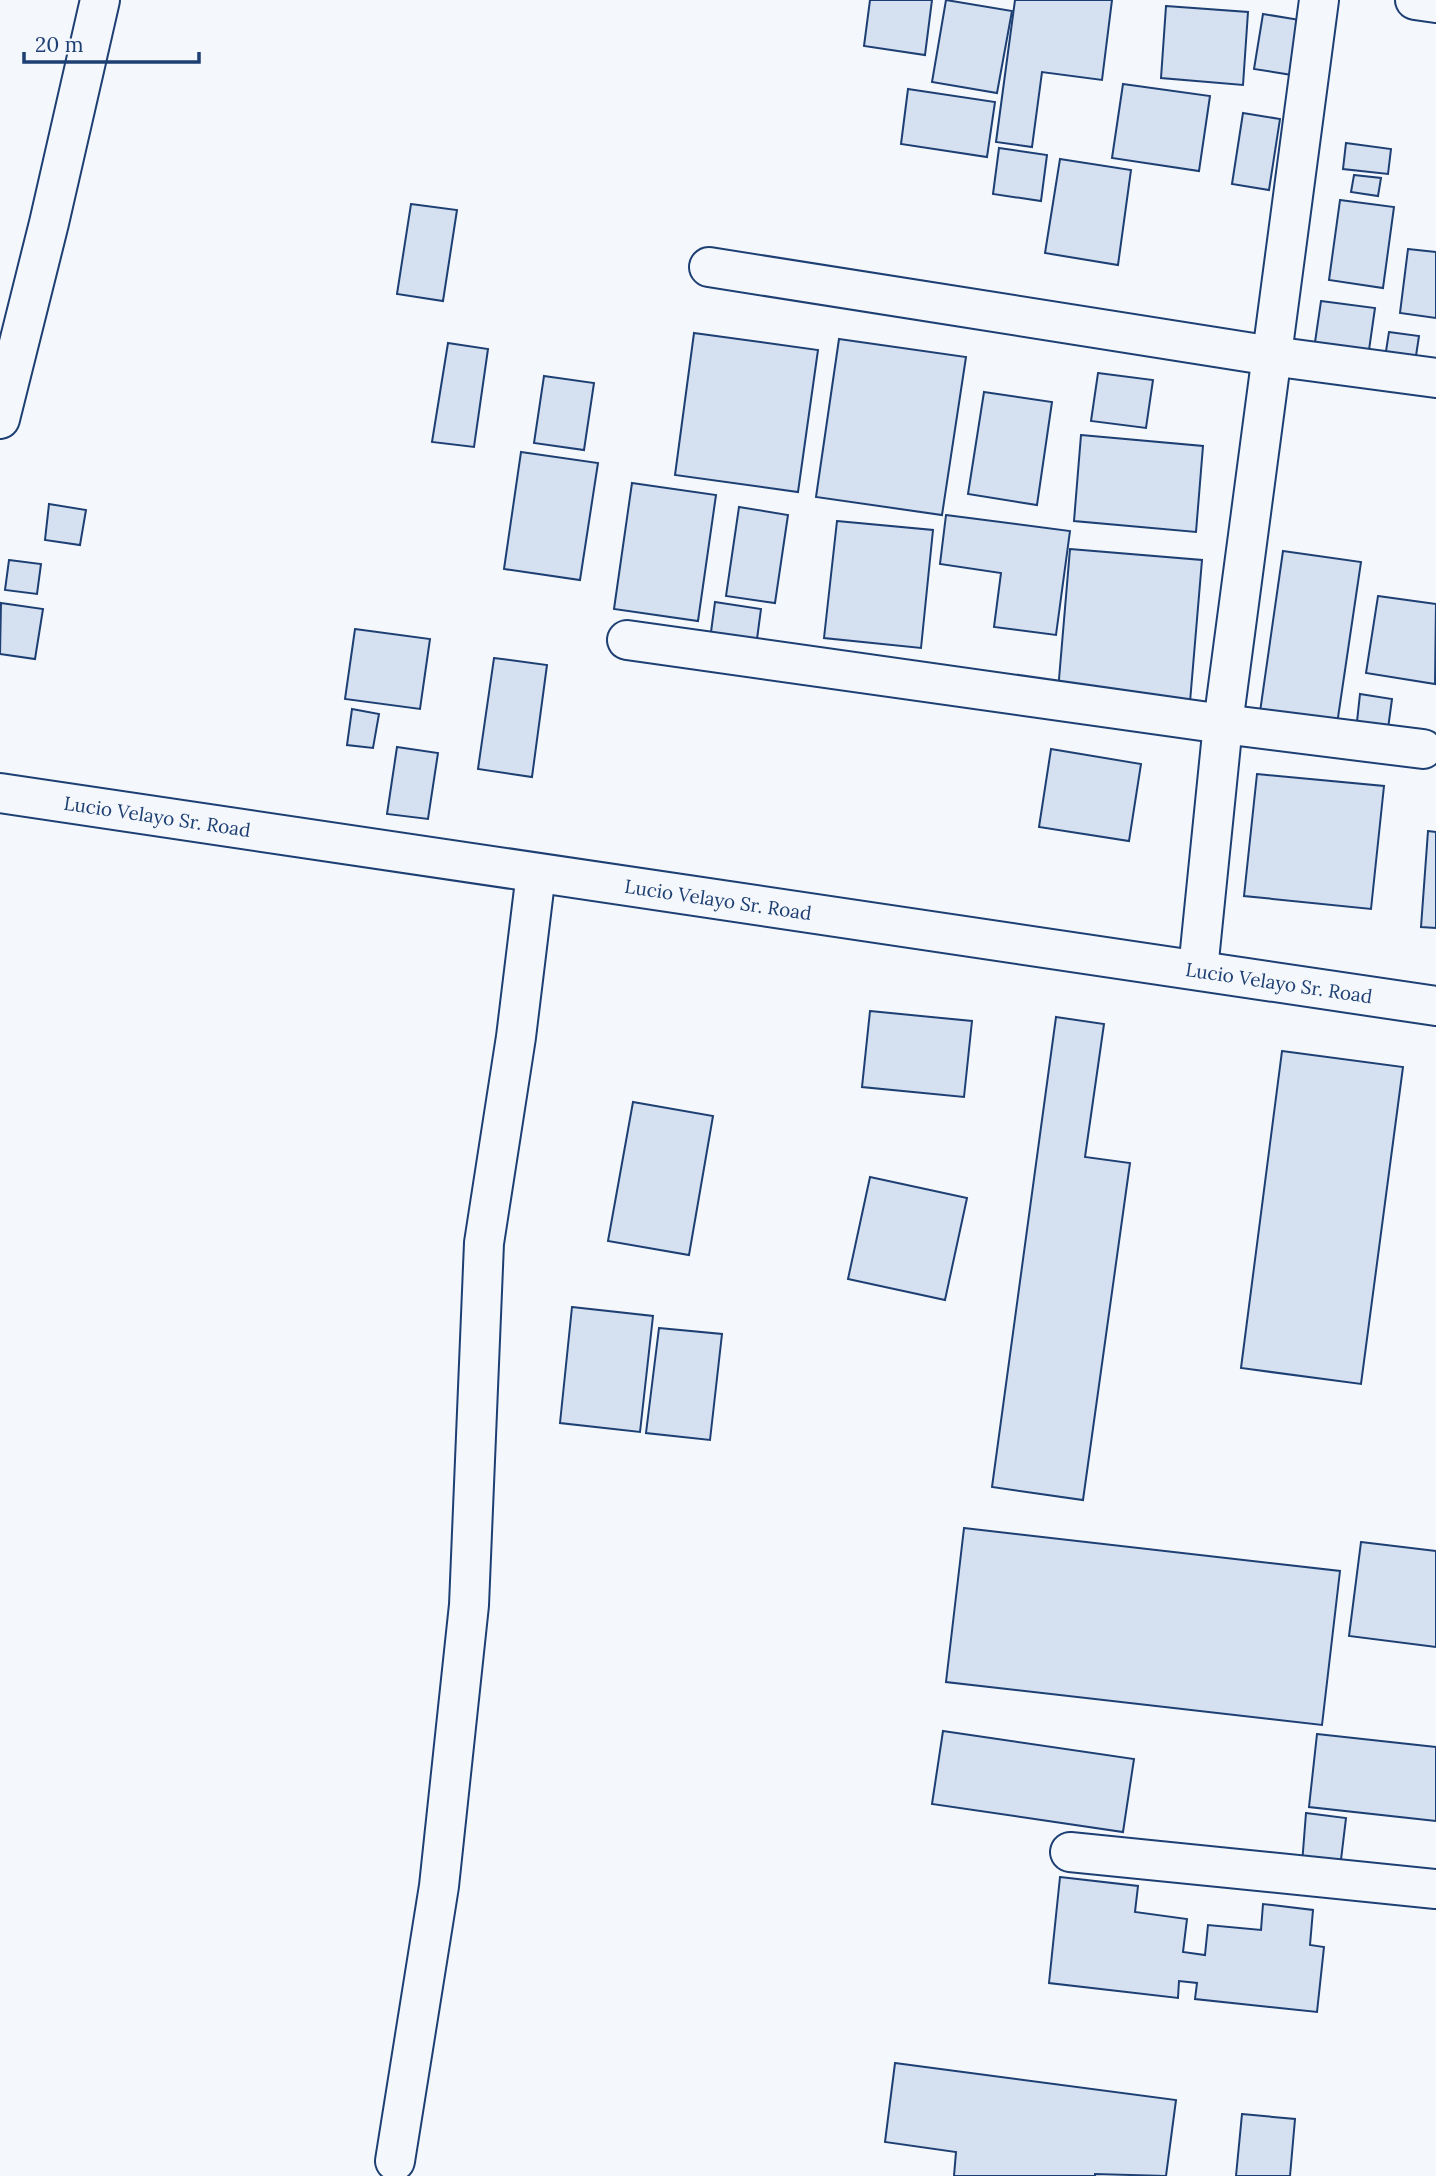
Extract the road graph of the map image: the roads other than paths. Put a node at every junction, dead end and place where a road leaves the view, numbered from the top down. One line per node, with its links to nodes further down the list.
1 (100, 0): 8 (street)
2 (1319, 0): 6 (street)
3 (1415, 0): 4 (street)
4 (1436, 3)
5 (709, 268): 6 (street)
6 (1272, 356): 7 (street); 10 (street)
7 (1436, 378)
8 (0, 419)
9 (627, 640): 10 (street)
10 (1223, 724): 11 (street); 14 (street)
11 (1423, 749)
12 (0, 793): 13 (street, Lucio Velayo Sr. Road)
13 (536, 873): 14 (street, Lucio Velayo Sr. Road); 18 (street)
14 (1198, 970): 15 (street, Lucio Velayo Sr. Road)
15 (1436, 1006)
16 (1070, 1852): 17 (street)
17 (1436, 1889)
18 (395, 2161)

